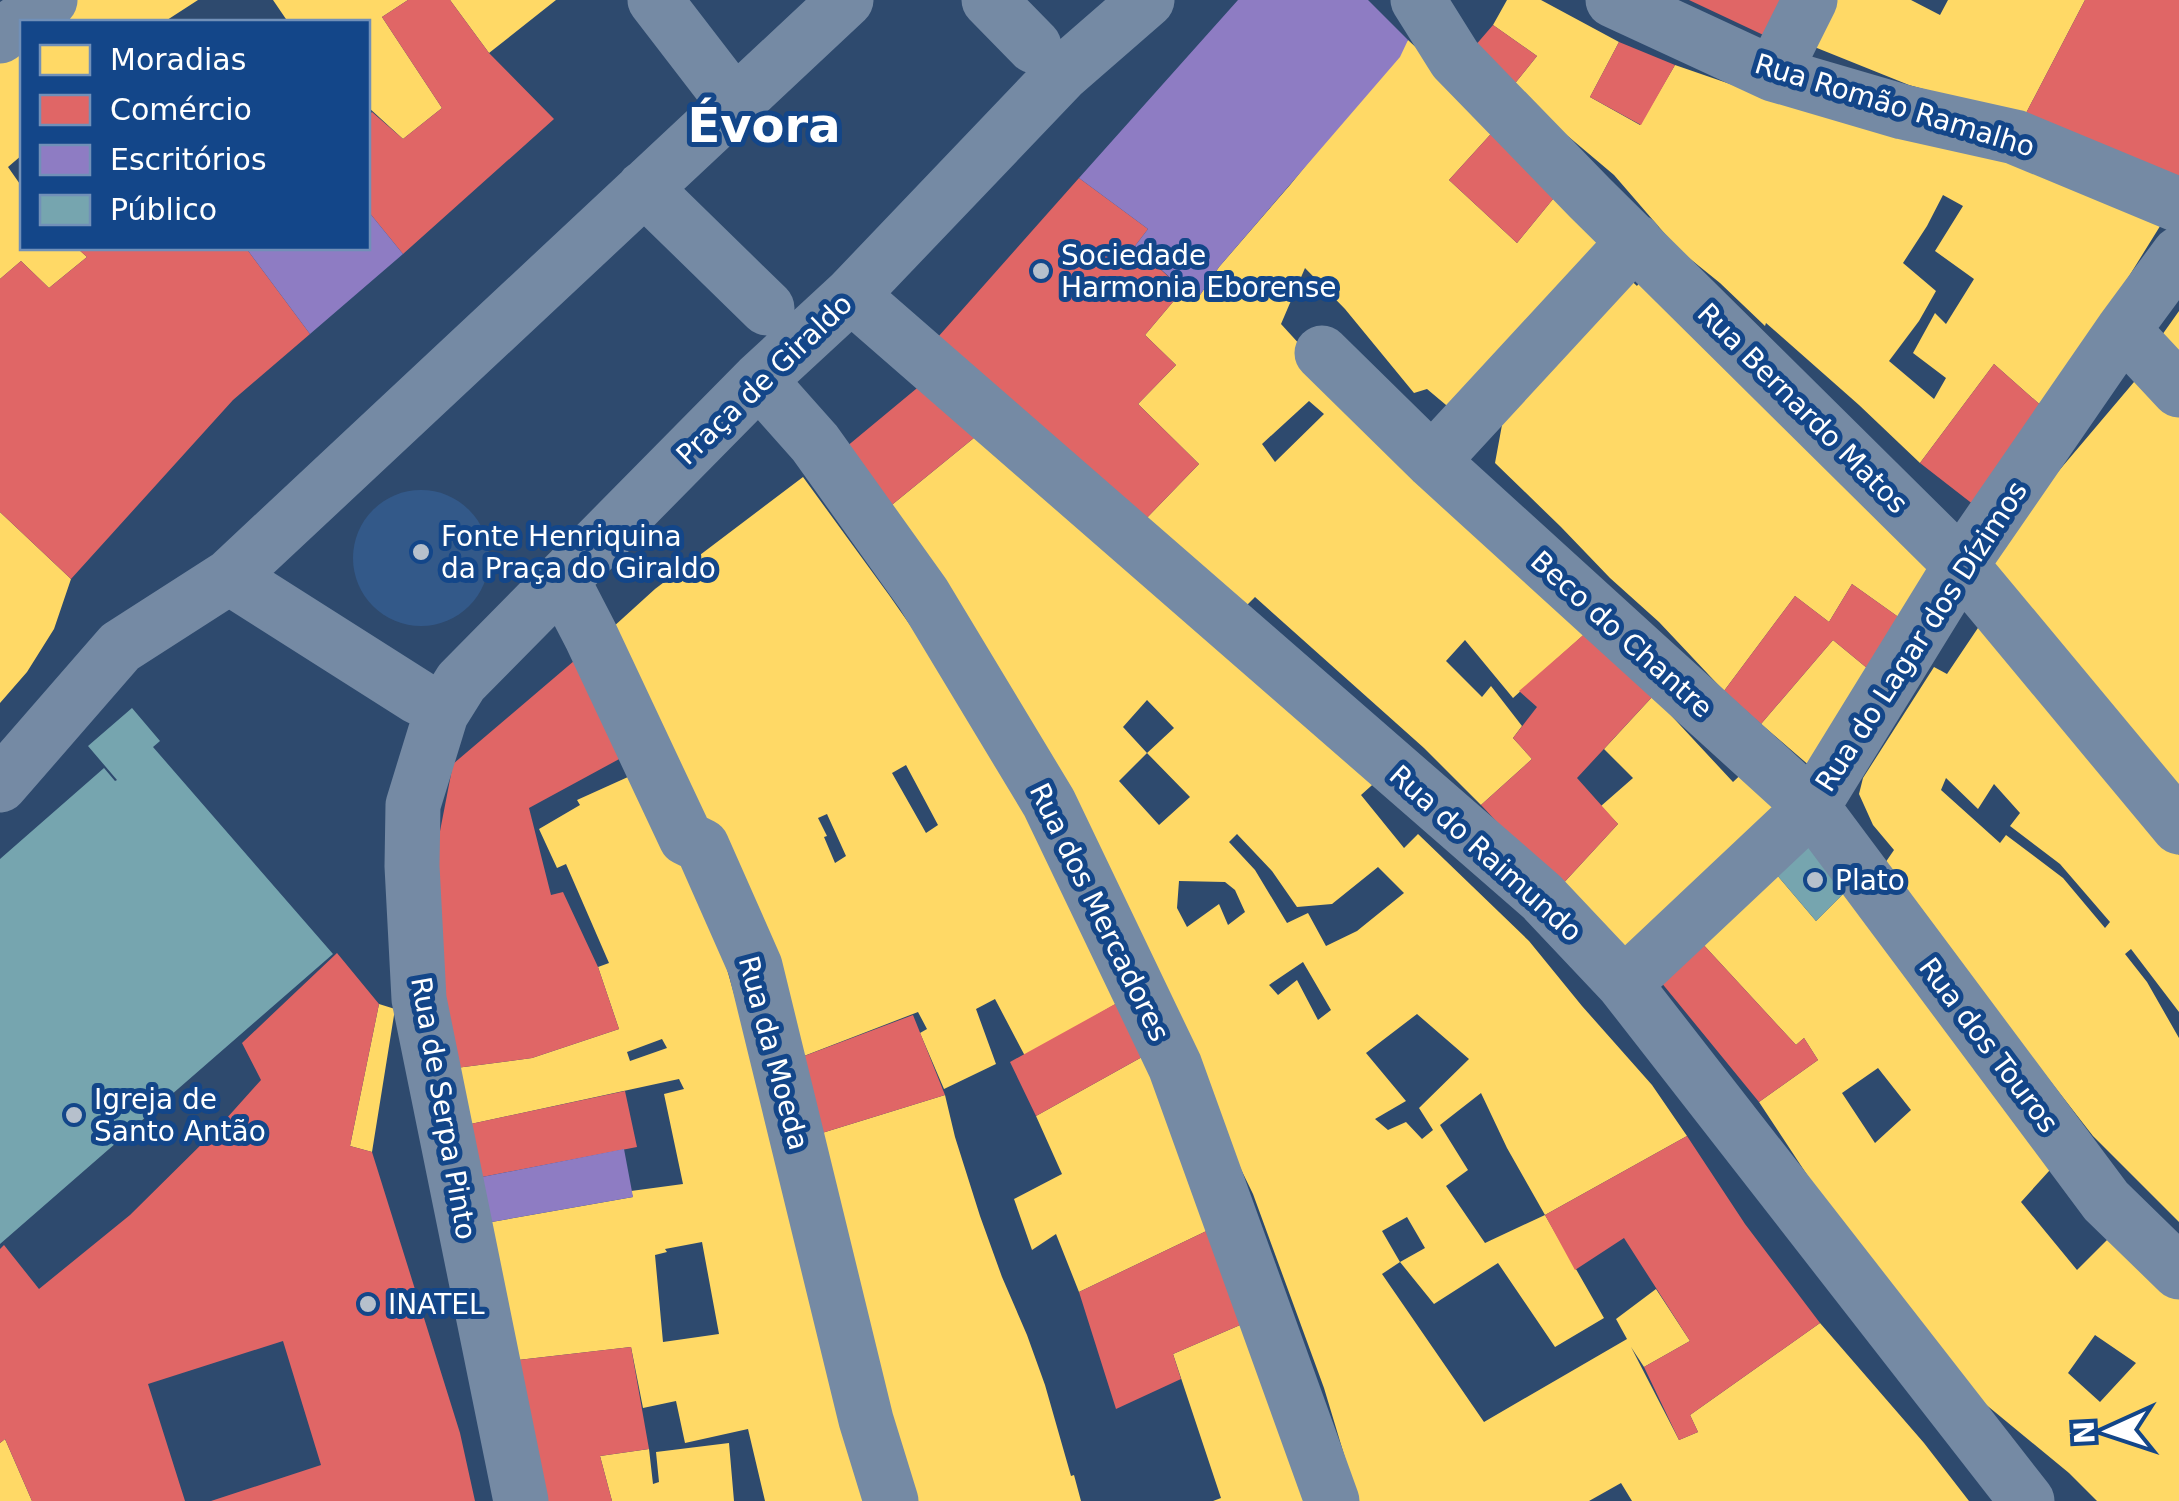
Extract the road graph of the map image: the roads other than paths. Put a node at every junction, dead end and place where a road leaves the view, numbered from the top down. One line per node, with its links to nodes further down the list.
1 (50, 0): 10 (street)
2 (656, 0): 14 (street)
3 (846, 0): 14 (street)
4 (989, 0): 11 (street)
5 (1115, 0): 12 (street, Praça de Giraldo)
6 (1146, 0): 12 (street, Praça de Giraldo)
7 (1418, 0): 17 (street, Rua Bernardo Matos)
8 (1612, 0): 13 (street, Rua Romão Ramalho)
9 (1810, 0): 13 (street)
10 (22, 20)
11 (1034, 46)
12 (1090, 48): 19 (street, Praça de Giraldo)
13 (1774, 74): 16 (street, Rua Romão Ramalho)
14 (735, 104): 15 (street)
15 (644, 188): 20 (street, Praça de Giraldo); 27 (street)
16 (2179, 205)
17 (1635, 241): 25 (street); 26 (street, Rua Bernardo Matos)
18 (2179, 254): 21 (street, Rua do Lagar dos Dízimos)
19 (851, 295): 23 (street, Praça de Giraldo); 33 (street, Rua do Raimundo)
20 (767, 308)
21 (2123, 330): 24 (street); 26 (street, Rua do Lagar dos Dízimos)
22 (1322, 353): 25 (street, Beco do Chantre)
23 (759, 380): 28 (street, Praça de Giraldo); 37 (street, Rua dos Mercadores)
24 (2179, 390)
25 (1432, 461): 31 (street, Beco do Chantre)
26 (1961, 565): 31 (street, Rua do Lagar dos Dízimos); 32 (street, Rua Bernardo Matos)
27 (229, 577): 29 (street); 30 (street)
28 (562, 580): 29 (street, Praça de Giraldo); 36 (street, Rua da Moeda)
29 (430, 706): 35 (street, Rua de Serpa Pinto)
30 (0, 783)
31 (1812, 807): 33 (street, Rua do Lagar dos Dízimos); 34 (street, Rua dos Touros)
32 (2179, 827)
33 (1624, 984): 38 (street, Rua do Raimundo)
34 (2179, 1272)
35 (521, 1501)
36 (891, 1501)
37 (1332, 1501)
38 (2027, 1501)

